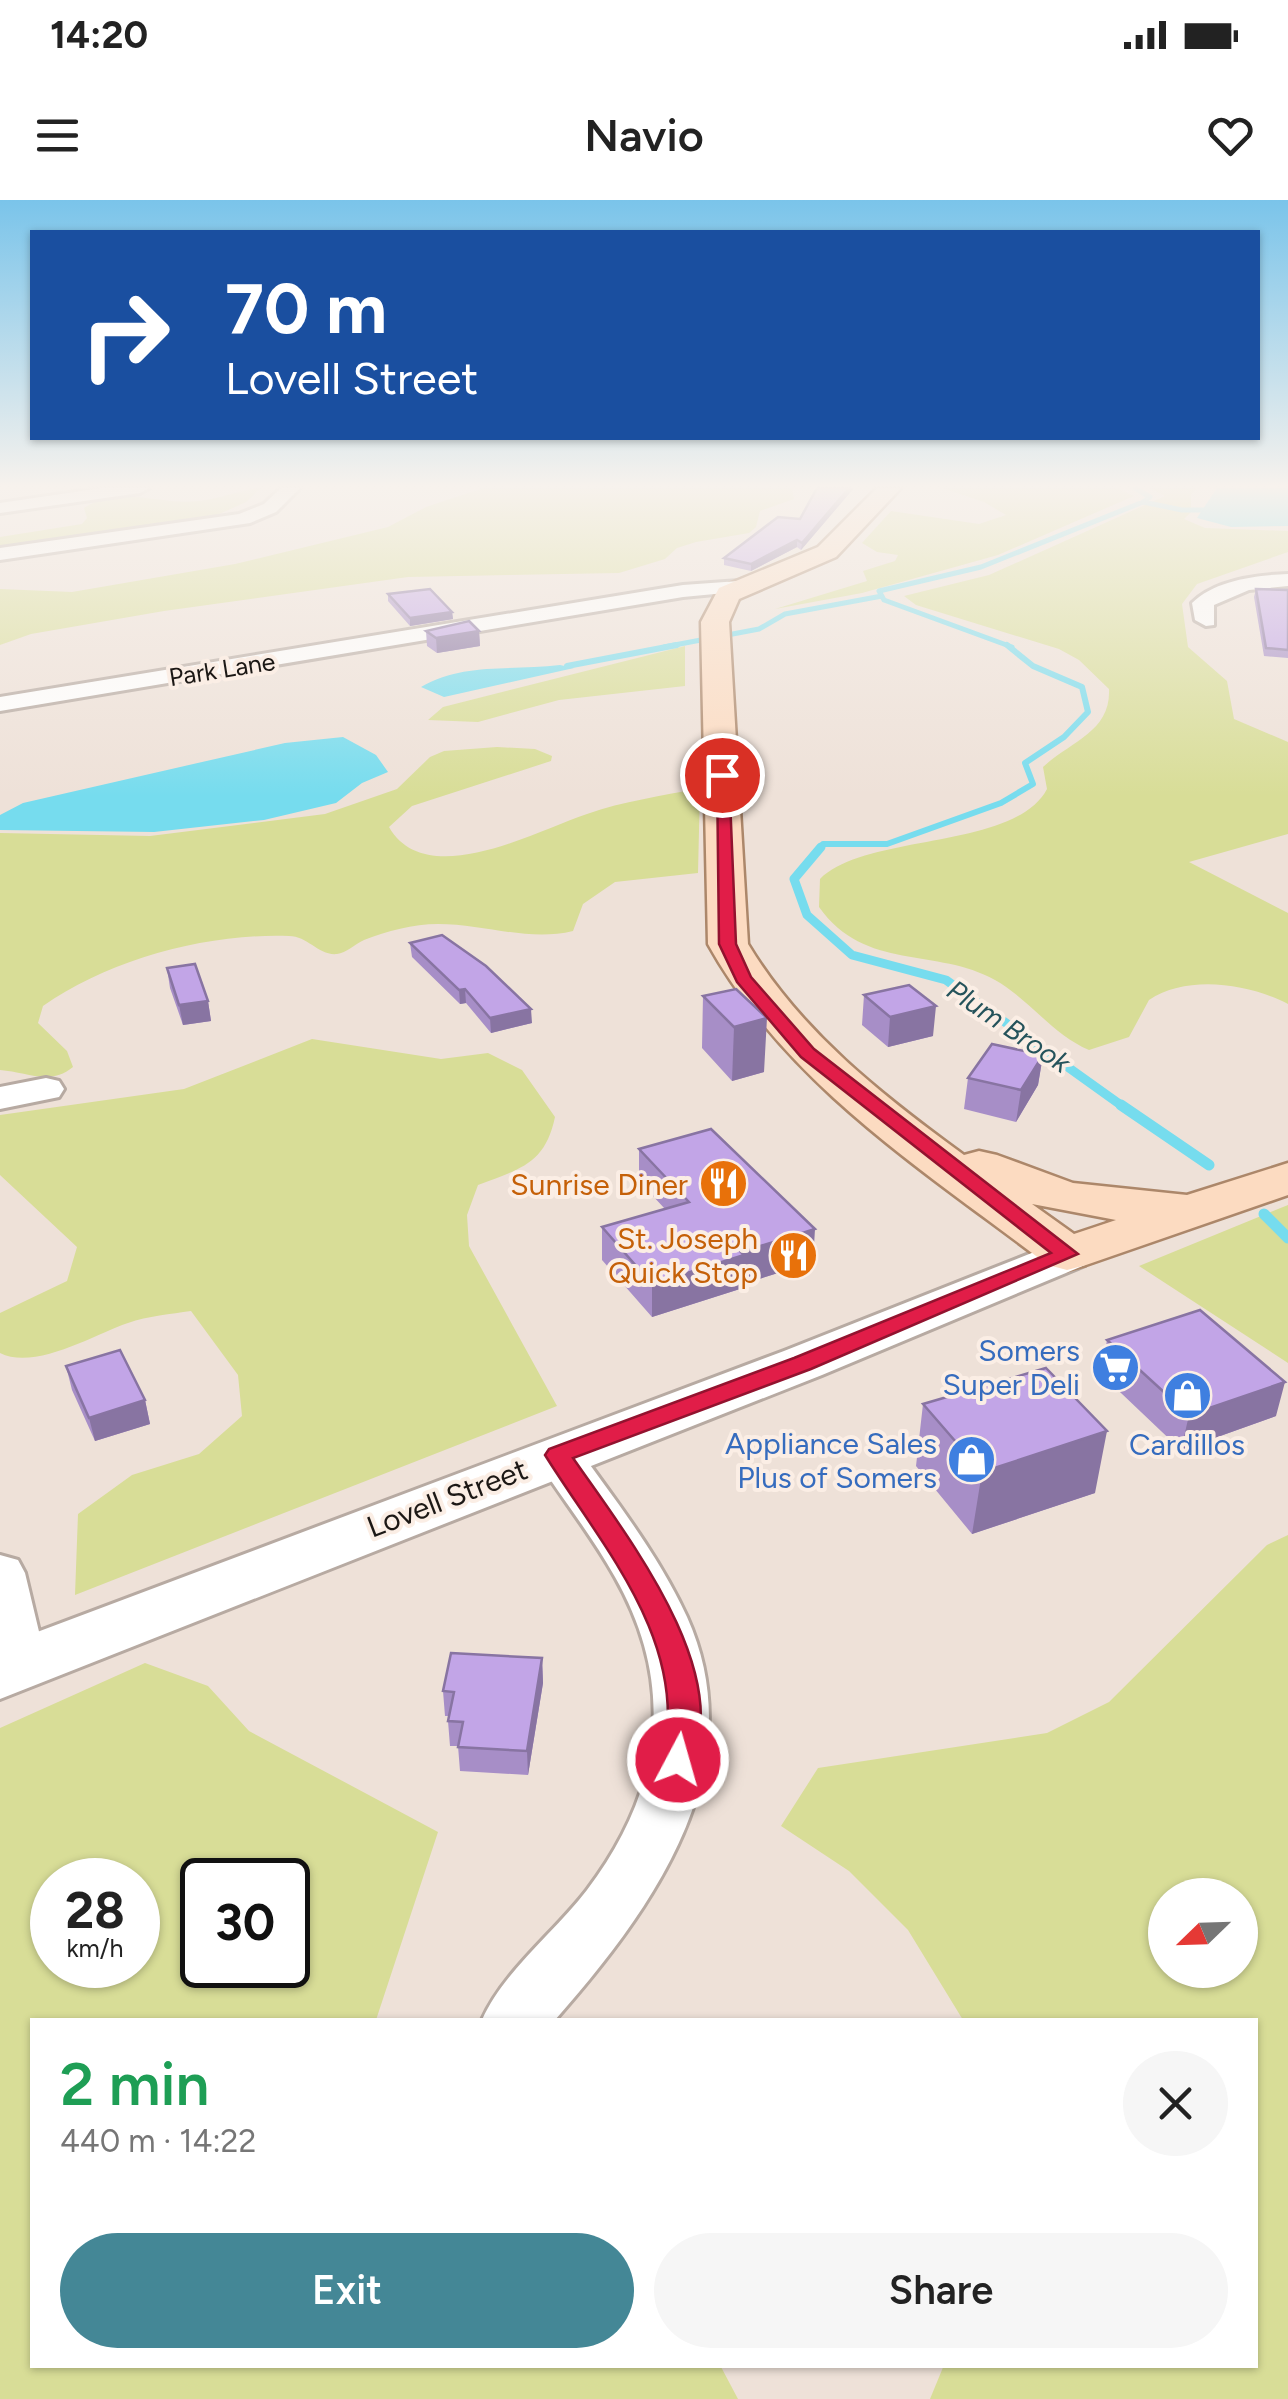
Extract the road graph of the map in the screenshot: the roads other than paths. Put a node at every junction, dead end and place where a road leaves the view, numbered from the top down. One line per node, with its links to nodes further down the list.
1 (687, 591): 5 (street, Park Lane)
2 (735, 591): 8 (main road)
3 (1226, 591): 4 (street)
4 (1206, 620)
5 (0, 704)
6 (46, 1088): 7 (street)
7 (0, 1098)
8 (892, 1121): 10 (main road); 11 (main road)
9 (1288, 1178): 10 (main road, Lovell Street)
10 (1212, 1206): 11 (main road, Lovell Street)
11 (1067, 1254): 12 (street, Lovell Street)
12 (558, 1455): 14 (street, Lovell Street); 15 (street)
13 (0, 1573): 14 (street)
14 (10, 1669)
15 (516, 2018)

